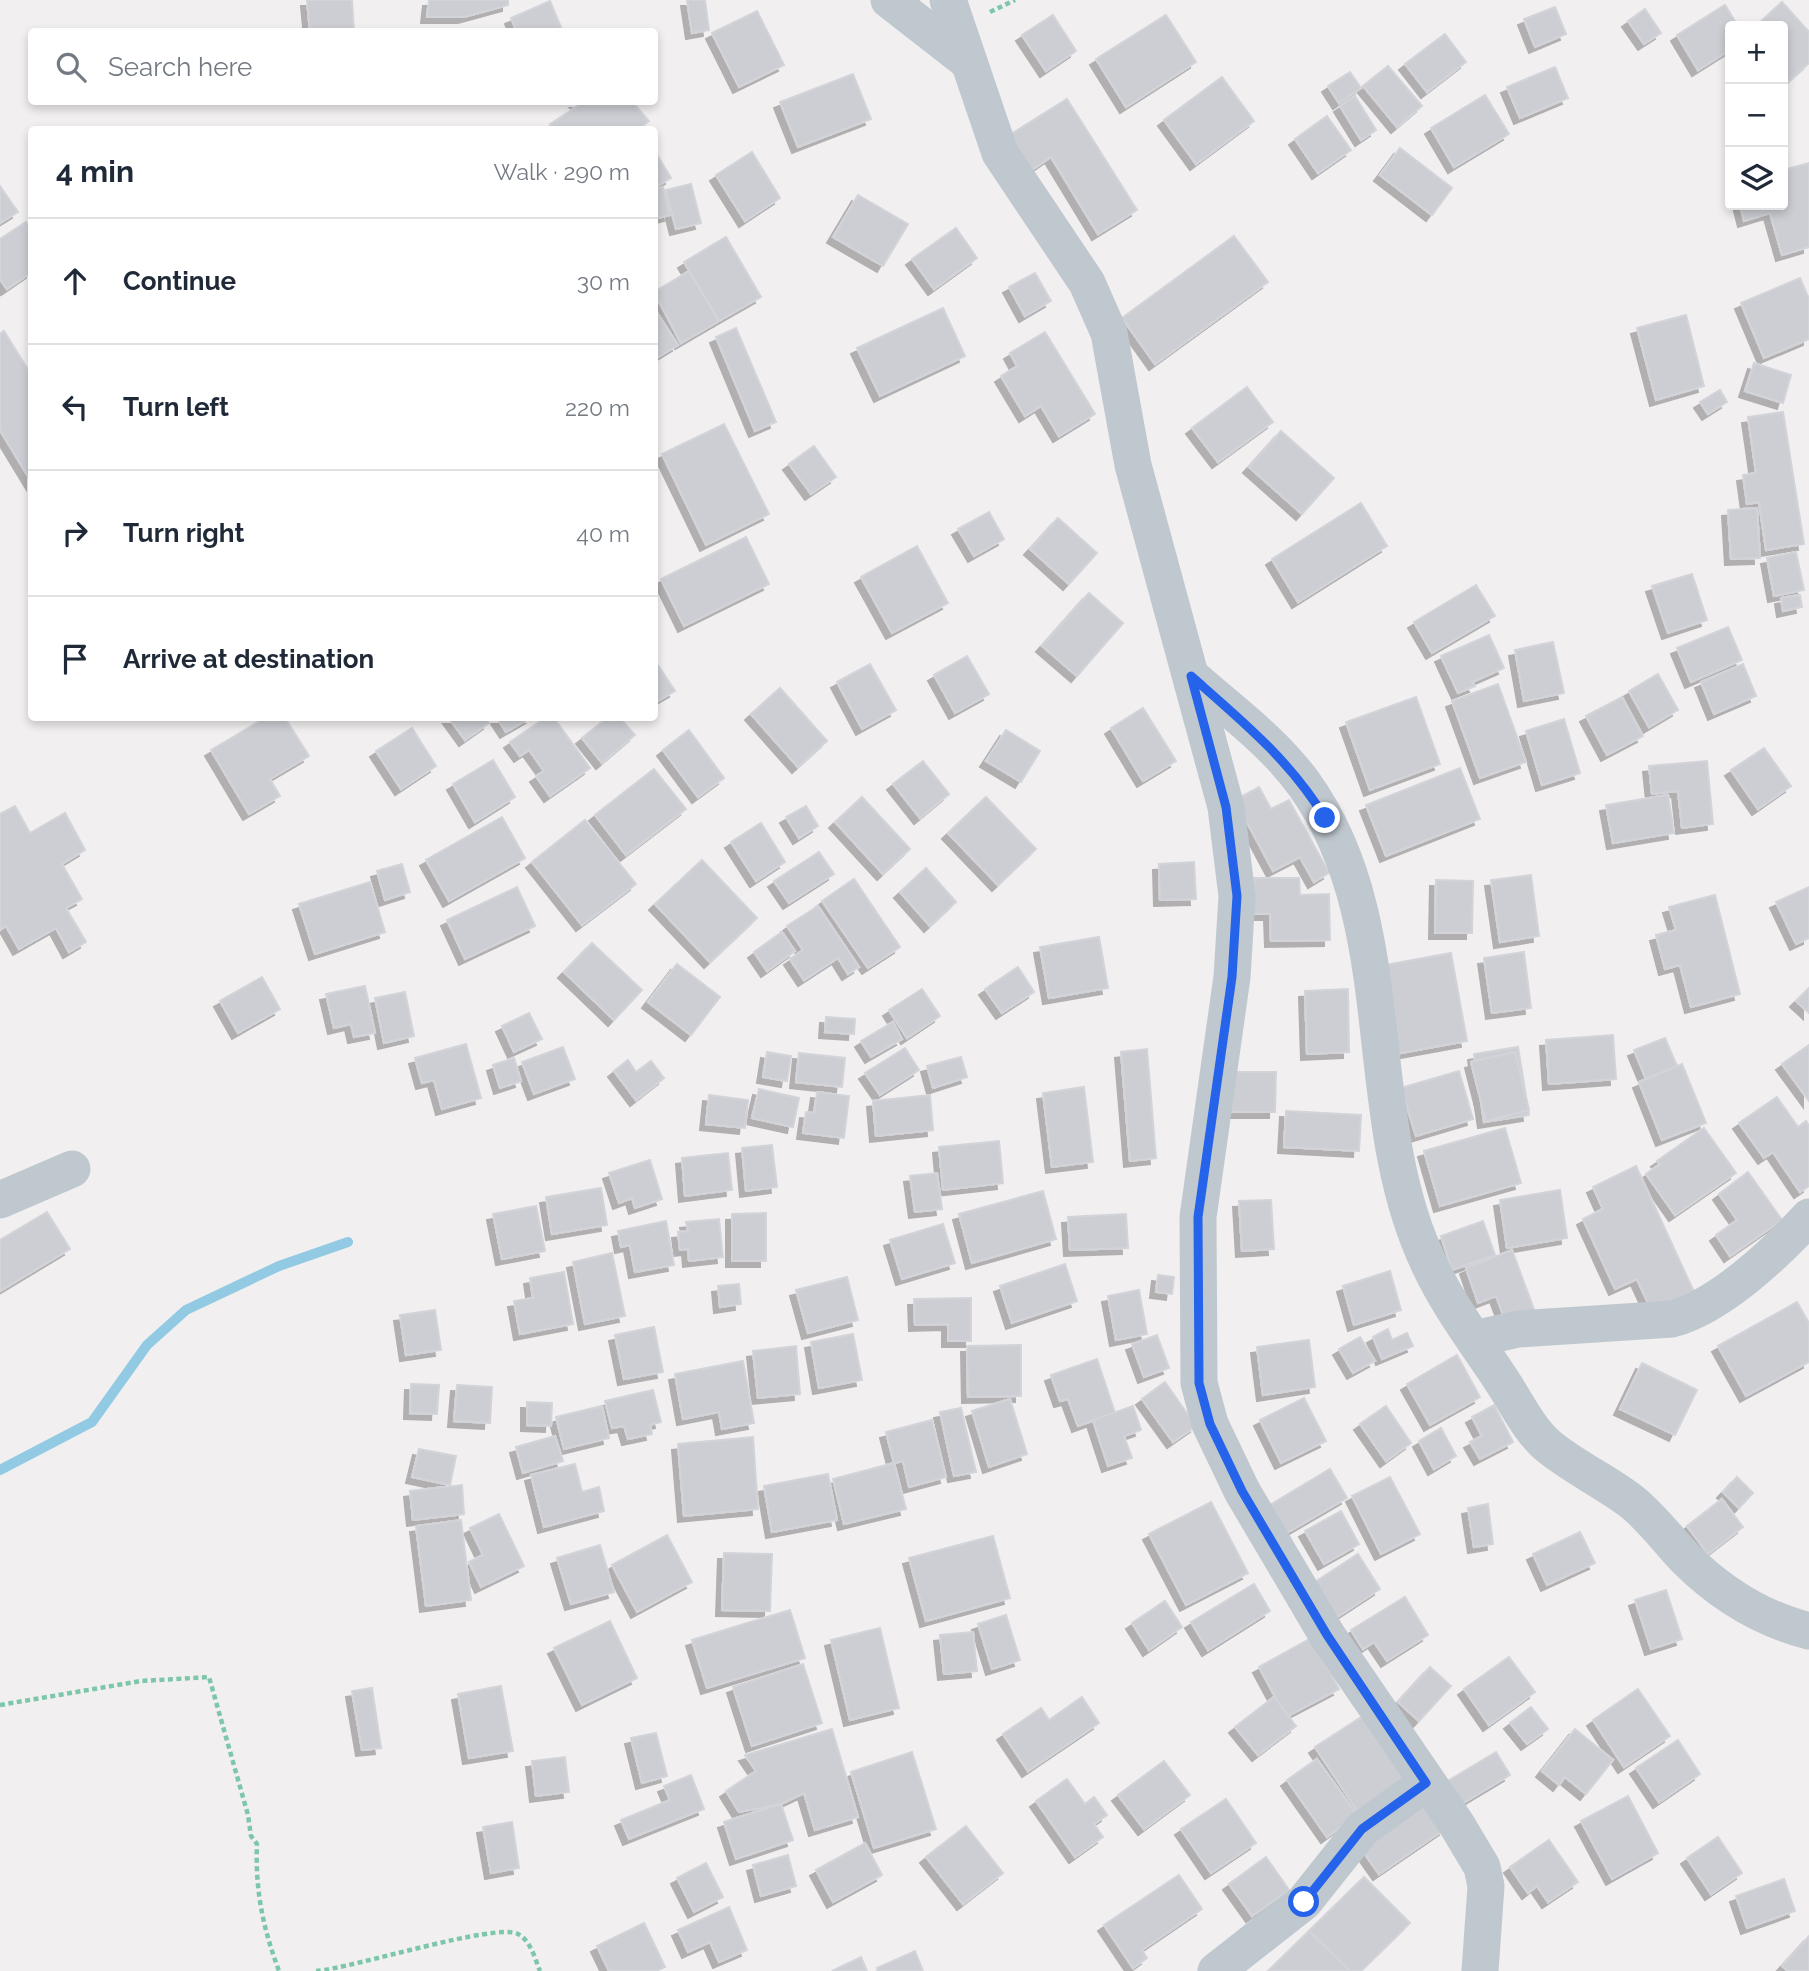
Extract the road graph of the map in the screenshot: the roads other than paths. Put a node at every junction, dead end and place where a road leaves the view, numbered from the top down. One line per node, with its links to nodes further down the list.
1 (889, 0): 3 (street)
2 (948, 0): 3 (street)
3 (966, 60): 4 (street)
4 (1191, 676): 8 (street); 10 (street)
5 (72, 1170): 6 (street)
6 (0, 1200)
7 (1809, 1217): 8 (street)
8 (1474, 1339): 9 (street)
9 (1809, 1631)
10 (1426, 1783): 11 (street); 12 (street)
11 (1216, 1971)
12 (1480, 1971)

